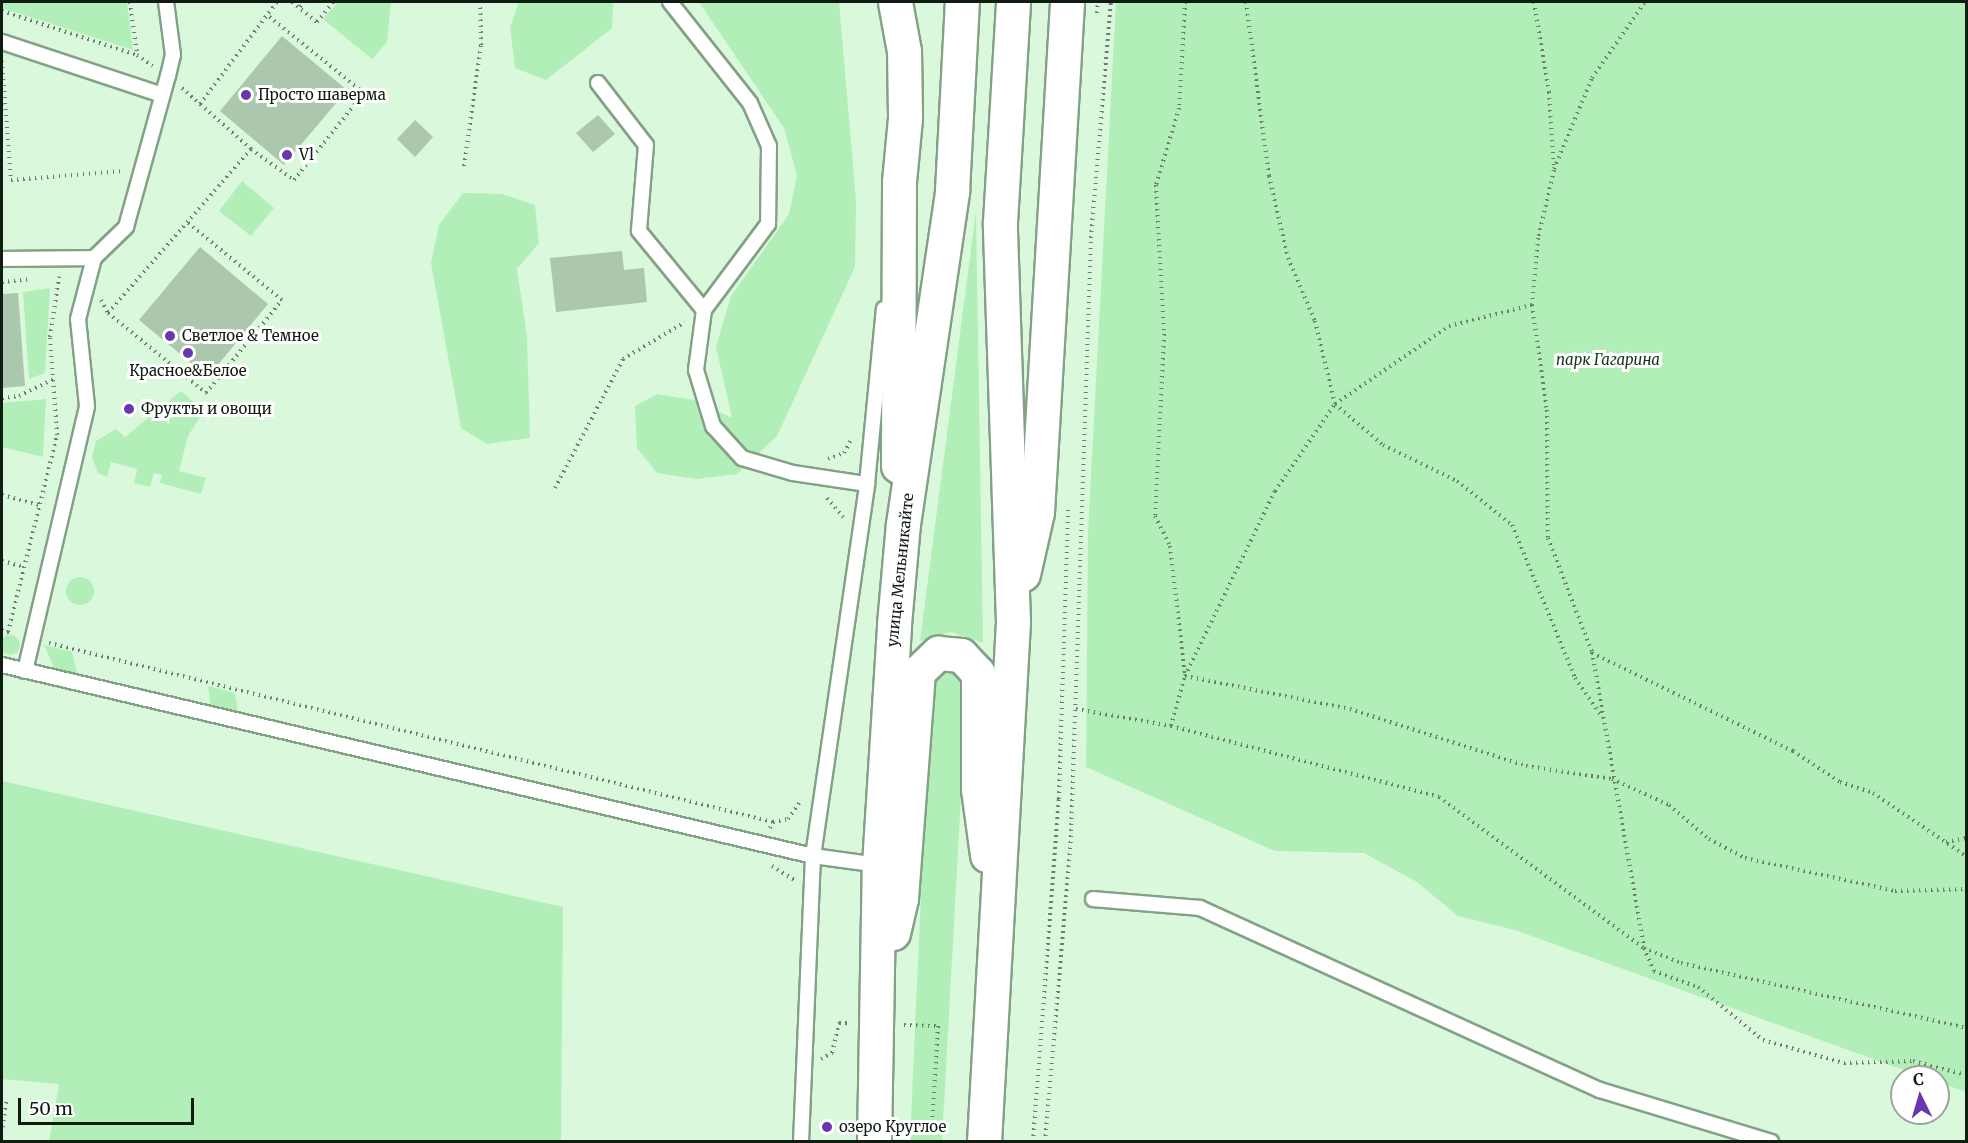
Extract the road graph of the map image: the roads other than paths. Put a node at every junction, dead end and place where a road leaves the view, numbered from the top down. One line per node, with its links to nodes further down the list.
1 (166, 2): 9 (lane)
2 (670, 2): 13 (lane)
3 (895, 2): 10 (main road)
4 (962, 2): 15 (main road, улица Мельникайте)
5 (1013, 2): 16 (main road)
6 (1067, 2): 16 (main road)
7 (2, 42): 9 (lane)
8 (598, 82): 13 (lane)
9 (162, 95): 11 (lane)
10 (899, 183): 14 (lane); 15 (main road)
11 (94, 258): 12 (lane); 18 (lane)
12 (2, 259)
13 (704, 310): 14 (lane)
14 (867, 484): 19 (lane)
15 (903, 524): 20 (main road, улица Мельникайте)
16 (1012, 622): 21 (main road)
17 (2, 665): 18 (lane)
18 (25, 671): 19 (lane)
19 (813, 856): 20 (lane); 24 (lane)
20 (879, 865): 23 (main road, улица Мельникайте)
21 (998, 891): 23 (main road); 26 (main road)
22 (1093, 899): 27 (lane)
23 (878, 994): 25 (main road, улица Мельникайте)
24 (801, 1142)
25 (874, 1142)
26 (984, 1142)
27 (1771, 1142)

